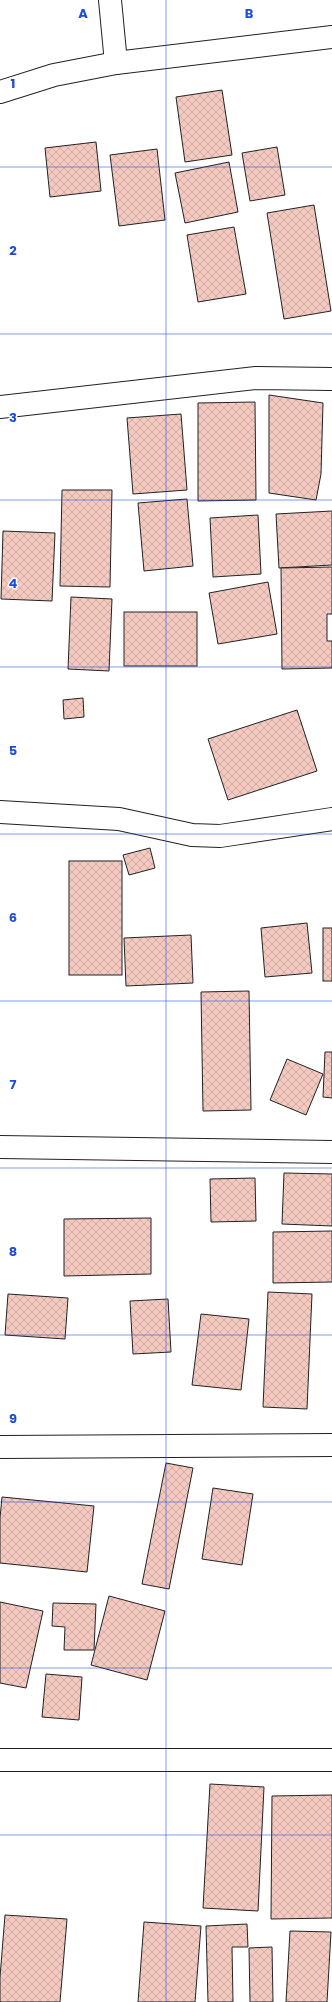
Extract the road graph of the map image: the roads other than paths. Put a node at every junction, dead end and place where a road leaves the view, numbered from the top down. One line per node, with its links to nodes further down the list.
1 (110, 0): 3 (street)
2 (332, 37): 3 (street)
3 (116, 63): 4 (street)
4 (0, 92)
5 (332, 379): 6 (street)
6 (0, 407)
7 (0, 812): 8 (street)
8 (332, 819)
9 (0, 1147): 10 (street)
10 (332, 1152)
11 (332, 1445): 12 (street)
12 (0, 1447)
13 (0, 1760): 14 (street)
14 (332, 1760)

